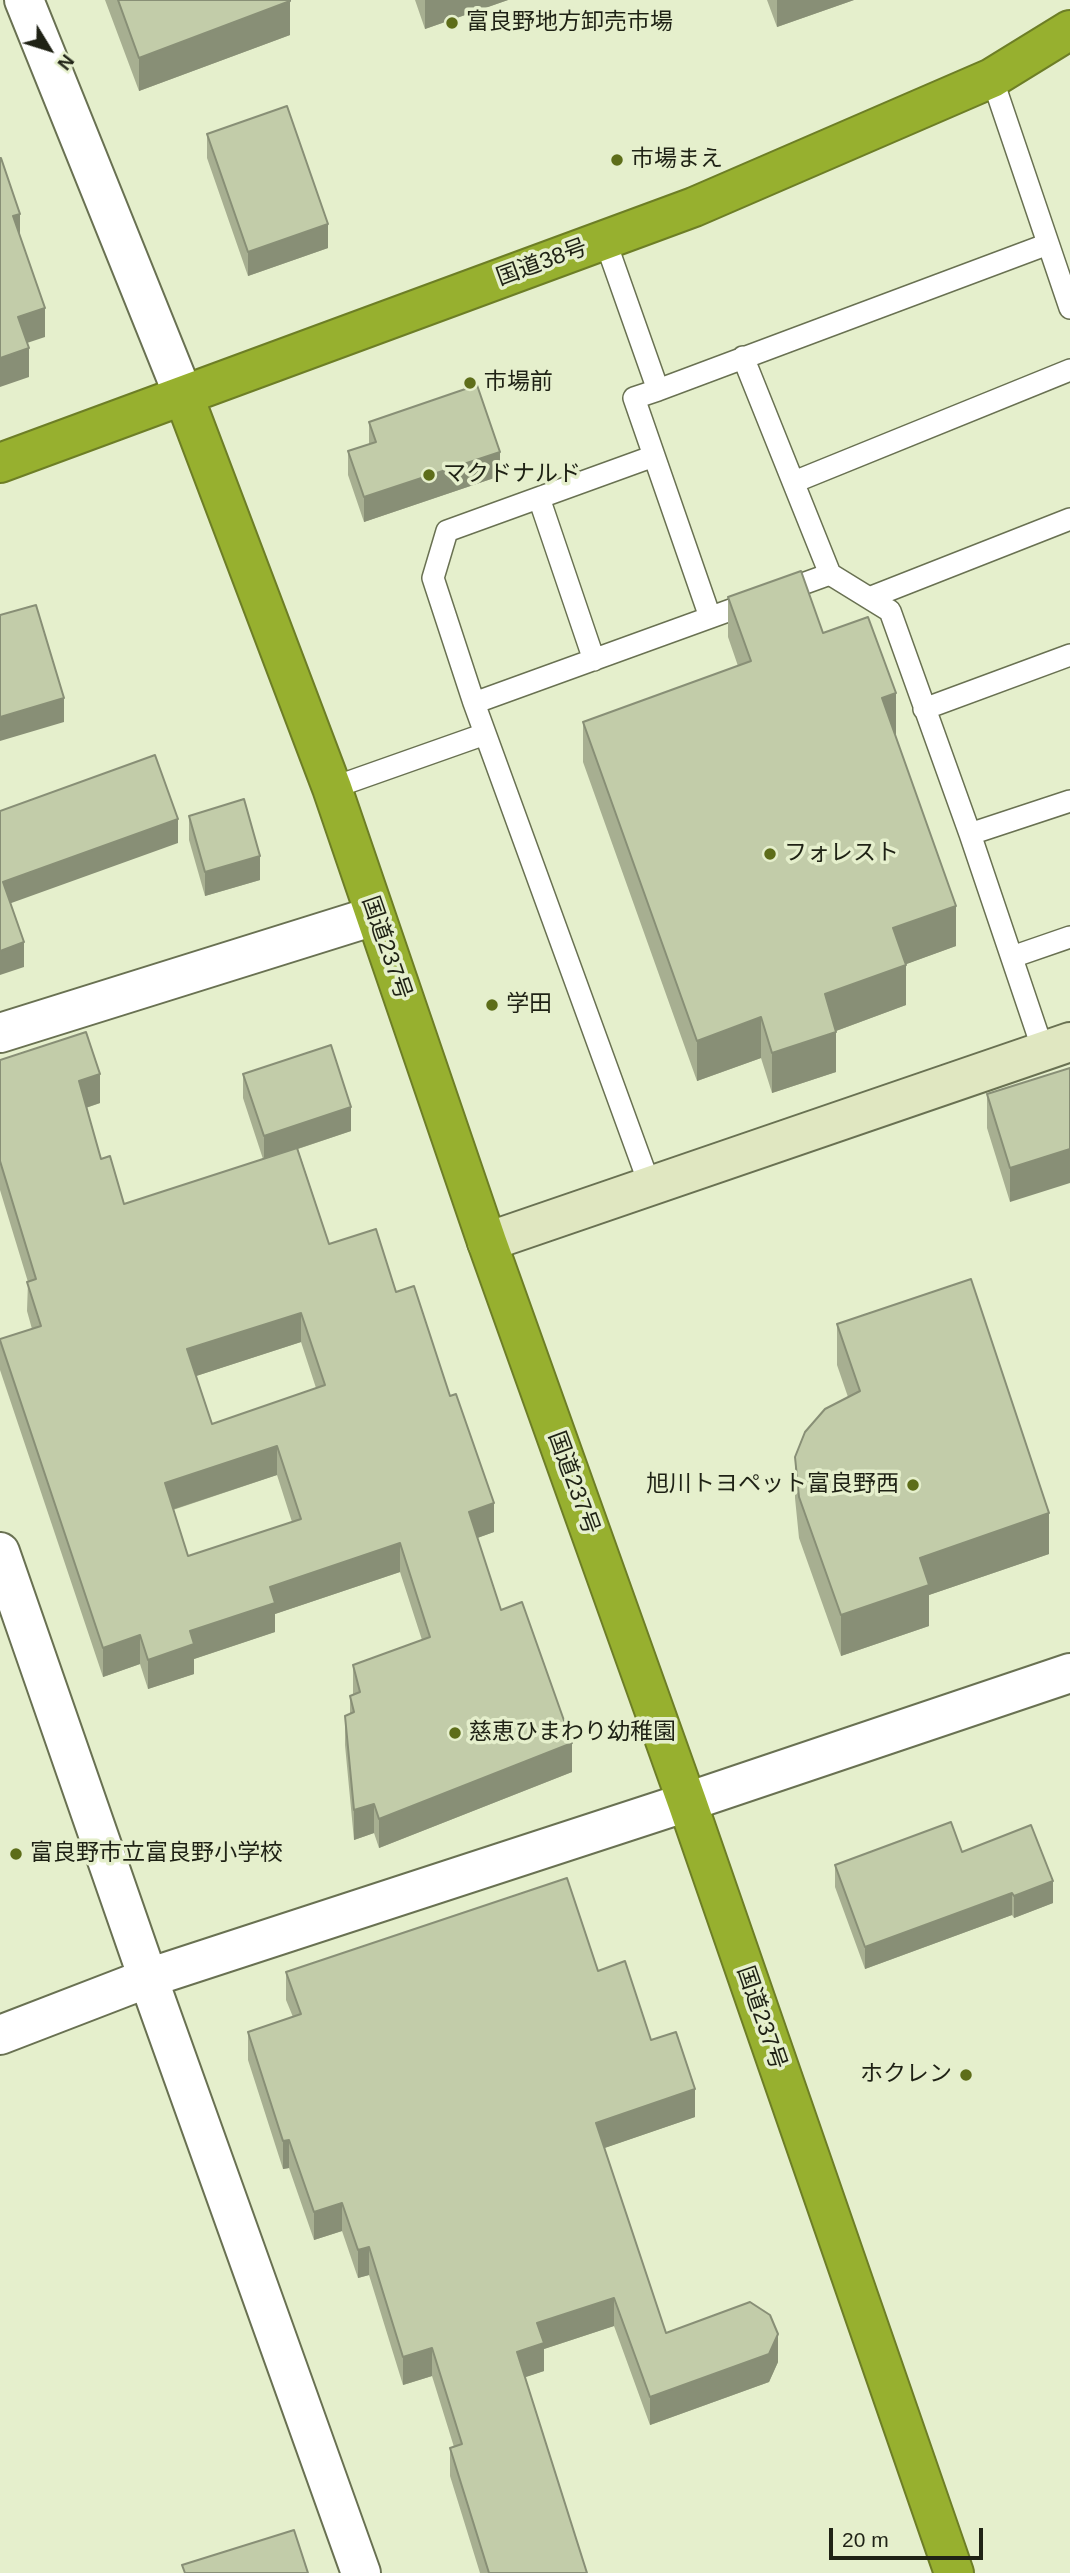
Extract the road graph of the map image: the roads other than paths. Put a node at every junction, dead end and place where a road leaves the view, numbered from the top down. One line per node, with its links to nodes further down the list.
1 (24, 0): 10 (street)
2 (1070, 30): 3 (highway, 国道38号)
3 (992, 78): 4 (highway, 国道38号); 5 (lane)
4 (605, 240): 9 (lane); 10 (highway, 国道38号)
5 (1048, 244): 6 (lane); 7 (lane)
6 (1070, 308)
7 (743, 357): 9 (lane); 13 (lane)
8 (1070, 370): 13 (lane)
9 (658, 390): 11 (lane)
10 (184, 397): 12 (highway, 国道38号); 24 (highway, 国道237号)
11 (654, 456): 14 (lane); 18 (lane)
12 (0, 463)
13 (793, 482): 16 (lane)
14 (539, 498): 20 (lane); 21 (lane)
15 (1070, 519): 17 (lane)
16 (830, 574): 17 (lane); 18 (lane)
17 (869, 598): 22 (lane)
18 (710, 617): 20 (lane)
19 (1070, 655): 22 (lane)
20 (594, 660): 21 (lane)
21 (474, 703): 23 (lane)
22 (924, 709): 26 (lane)
23 (485, 734): 24 (lane); 32 (lane)
24 (332, 788): 27 (highway, 国道237号)
25 (1070, 801): 26 (lane)
26 (970, 834): 29 (lane)
27 (374, 916): 30 (street); 33 (highway, 国道237号)
28 (1070, 937): 29 (lane)
29 (1012, 957): 31 (lane)
30 (0, 1033)
31 (1057, 1046): 32 (street)
32 (650, 1186): 33 (street)
33 (487, 1242): 36 (highway, 国道237号)
34 (0, 1552): 37 (street)
35 (1070, 1673): 36 (street)
36 (687, 1802): 37 (street); 40 (highway, 国道237号)
37 (148, 1978): 38 (street); 39 (street)
38 (0, 2035)
39 (361, 2573)
40 (954, 2573)

